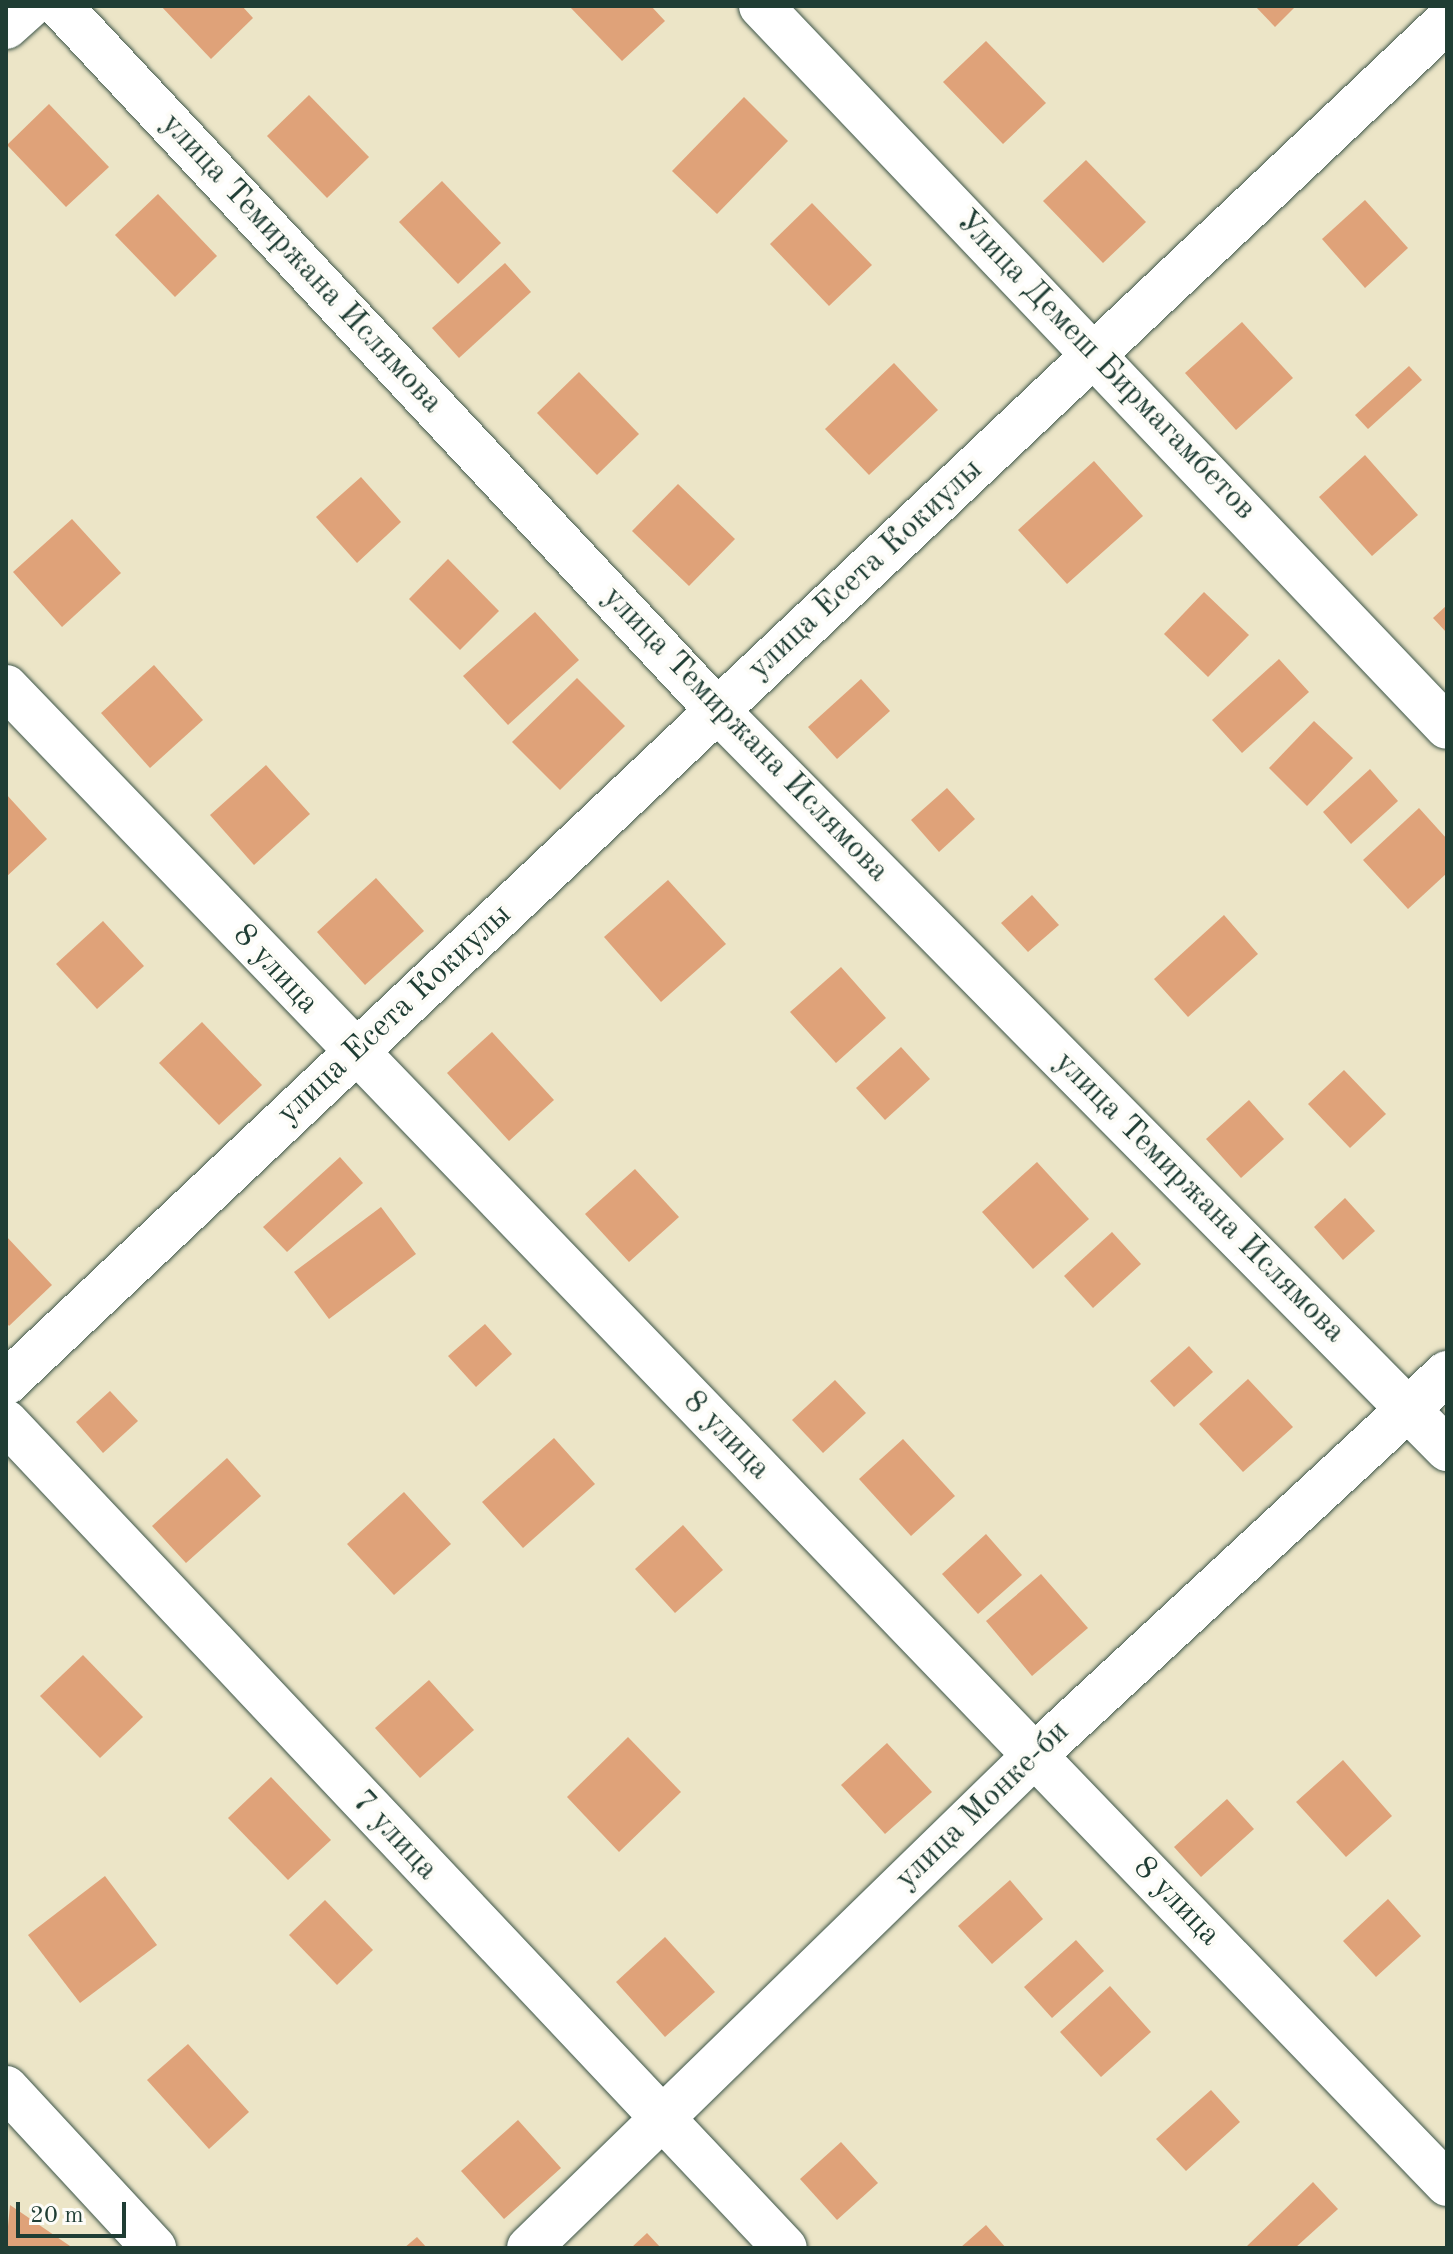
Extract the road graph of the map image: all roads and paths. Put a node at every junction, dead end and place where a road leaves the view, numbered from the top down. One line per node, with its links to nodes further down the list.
1 (29, 6): 5 (street)
2 (60, 6): 8 (street, улица Темиржана Ислямова)
3 (761, 6): 6 (street, Улица Демеш Бирмагамбетов)
4 (1447, 21): 6 (street, улица Есета Кокиулы)
5 (6, 27)
6 (1095, 354): 8 (street, улица Есета Кокиулы); 9 (street, Улица Демеш Бирмагамбетов)
7 (6, 687): 10 (street, 8 улица)
8 (717, 710): 10 (street, улица Есета Кокиулы); 13 (street, улица Темиржана Ислямова)
9 (1447, 727)
10 (354, 1054): 12 (street, улица Есета Кокиулы); 16 (street, 8 улица)
11 (1447, 1373): 13 (street, улица Монке-би)
12 (6, 1383)
13 (1409, 1409): 15 (street, улица Темиржана Ислямова); 16 (street, улица Монке-би)
14 (6, 1422): 18 (street, 7 улица)
15 (1447, 1449)
16 (1035, 1755): 18 (street, улица Монке-би); 19 (street, 8 улица)
17 (6, 2088): 20 (street)
18 (658, 2117): 21 (street, улица Монке-би); 22 (street, 7 улица)
19 (1447, 2184)
20 (154, 2248)
21 (529, 2248)
22 (785, 2248)

